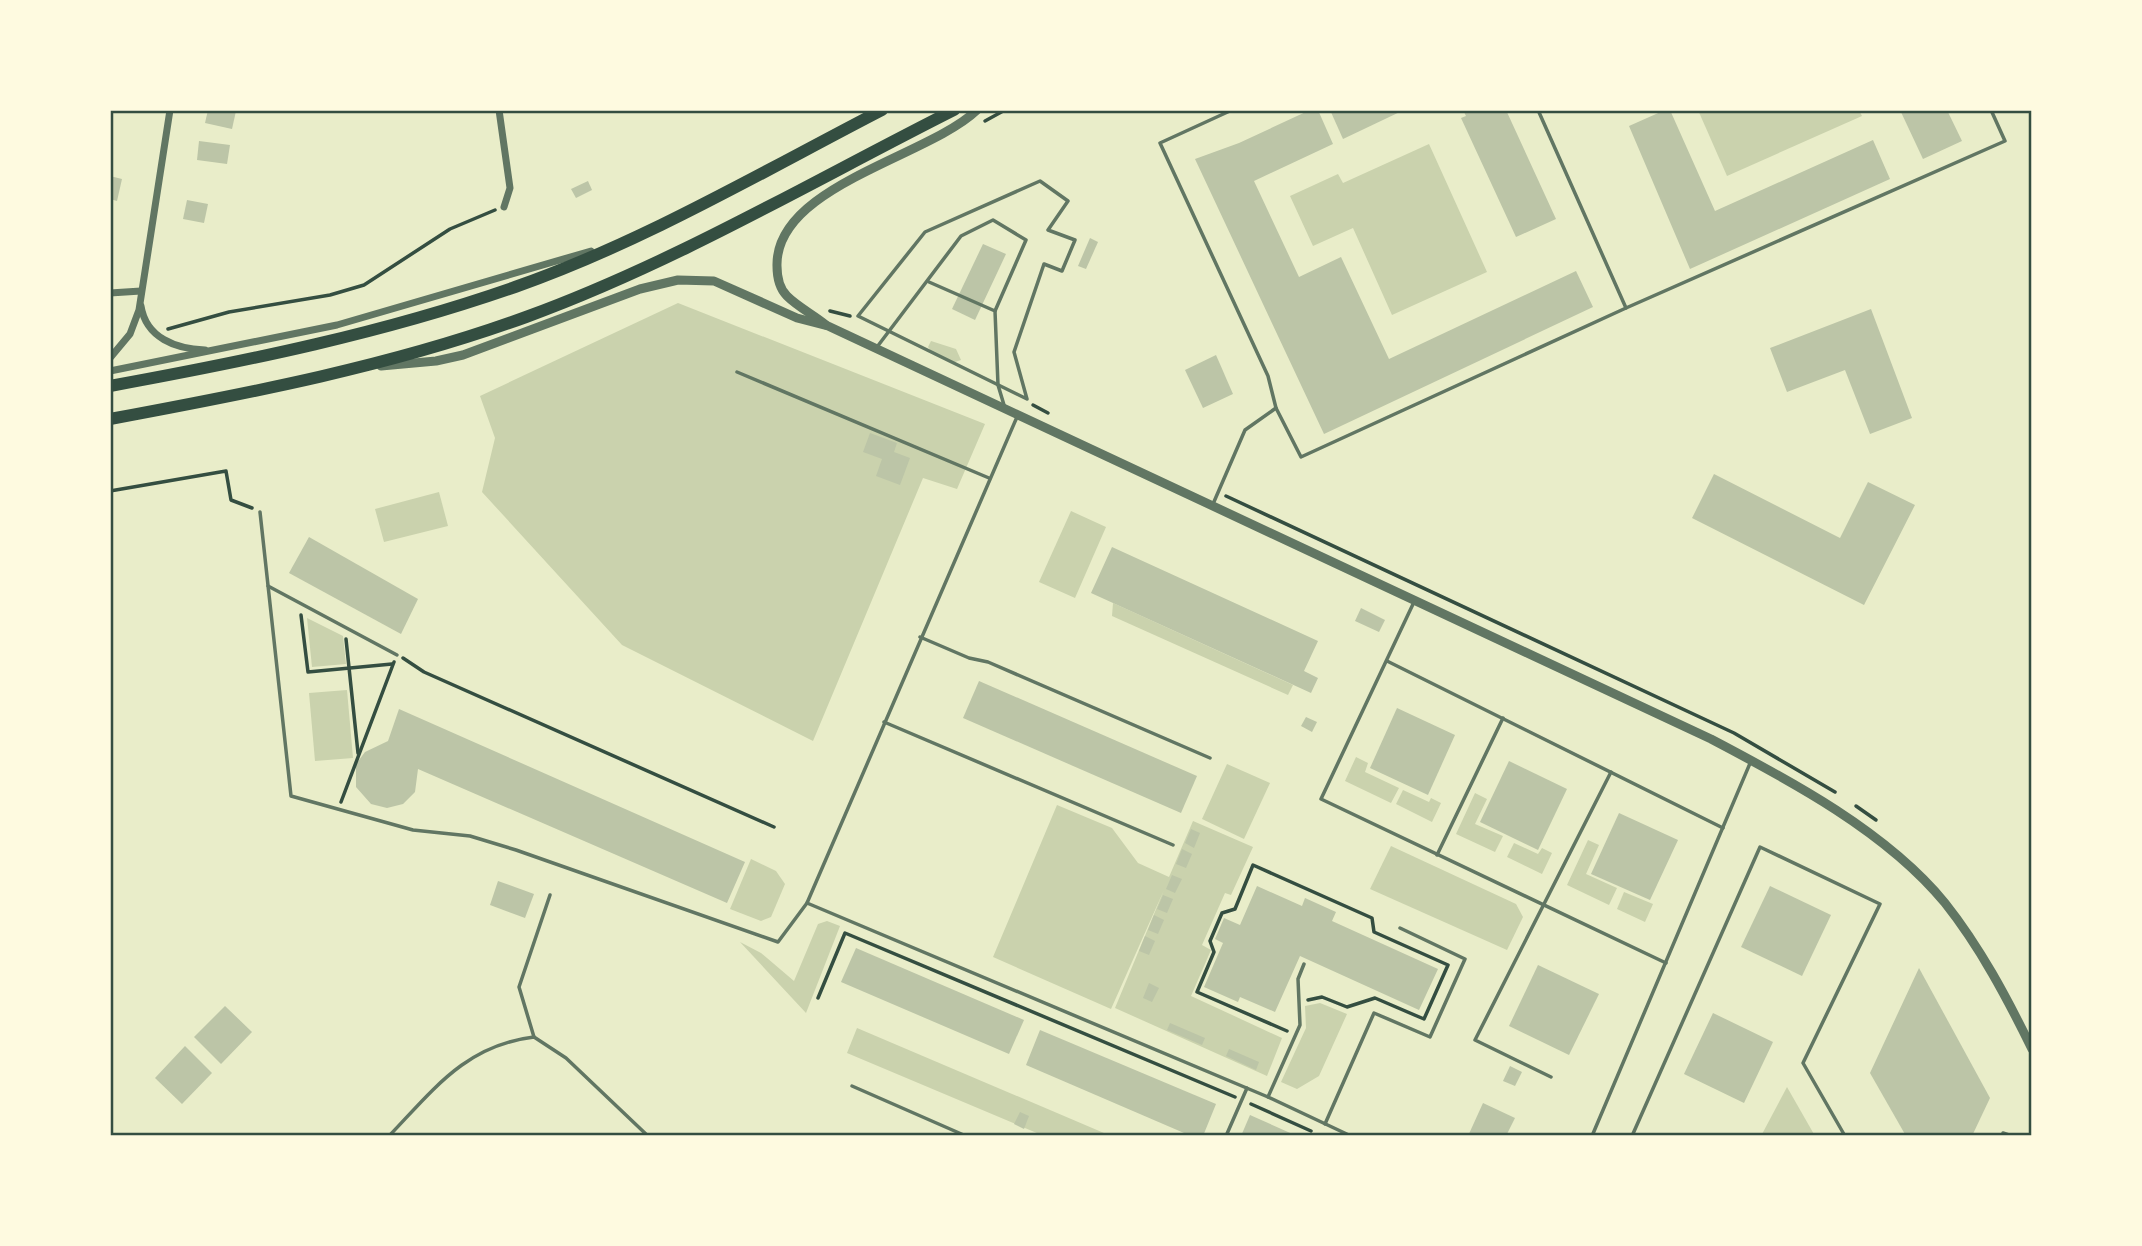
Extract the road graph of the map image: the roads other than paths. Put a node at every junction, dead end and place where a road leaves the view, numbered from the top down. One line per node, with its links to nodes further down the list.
1 (170, 110): 12 (street)
2 (499, 110): 9 (street)
3 (882, 110): 10 (highway)
4 (954, 110): 21 (highway)
5 (977, 110): 16 (street)
6 (1232, 110): 27 (lane)
7 (1538, 110): 14 (lane)
8 (1991, 110): 14 (lane)
9 (504, 207)
10 (648, 230): 19 (street); 24 (highway)
11 (929, 282): 15 (lane); 15 (lane); 17 (lane)
12 (141, 291): 13 (street); 19 (street); 20 (street)
13 (110, 293)
14 (1626, 308): 27 (lane)
15 (995, 311): 25 (lane)
16 (828, 326): 18 (street); 21 (street)
17 (891, 333): 18 (lane); 25 (lane); 25 (lane)
18 (877, 347): 26 (street)
19 (218, 350): 22 (street)
20 (110, 358)
21 (353, 368): 29 (highway)
22 (110, 371)
23 (737, 372): 30 (lane)
24 (110, 386)
25 (998, 386): 26 (lane)
26 (1004, 407): 28 (street)
27 (1276, 408): 31 (lane)
28 (1018, 413): 30 (lane); 31 (street)
29 (110, 419)
30 (989, 478): 35 (lane)
31 (1213, 504): 34 (street)
32 (260, 512): 33 (lane)
33 (268, 586): 36 (lane); 47 (lane)
34 (1415, 600): 37 (lane); 41 (street)
35 (920, 638): 39 (lane); 40 (lane)
36 (397, 655)
37 (1387, 661): 38 (lane); 45 (lane)
38 (1503, 718): 42 (lane); 45 (lane)
39 (884, 722): 44 (lane); 47 (lane)
40 (1210, 758)
41 (1751, 760): 43 (lane); 53 (street)
42 (1611, 772): 43 (lane); 48 (lane)
43 (1723, 828): 51 (lane)
44 (1173, 845)
45 (1437, 855): 48 (lane)
46 (550, 895): 52 (lane)
47 (807, 903): 56 (lane)
48 (1542, 905): 51 (lane); 54 (lane)
49 (1400, 928): 58 (lane)
50 (1304, 964): 57 (lane)
51 (1666, 964): 64 (lane)
52 (534, 1037): 59 (lane); 60 (lane)
53 (2032, 1049)
54 (1551, 1077)
55 (852, 1086): 61 (lane)
56 (1247, 1088): 57 (lane); 62 (lane)
57 (1268, 1097): 58 (lane)
58 (1325, 1124): 63 (lane)
59 (389, 1136)
60 (648, 1136)
61 (966, 1136)
62 (1226, 1136)
63 (1352, 1136)
64 (1592, 1136)
65 (1632, 1136): 66 (lane)
66 (1845, 1136)
67 (2002, 1136): 68 (lane)
68 (2012, 1136)

